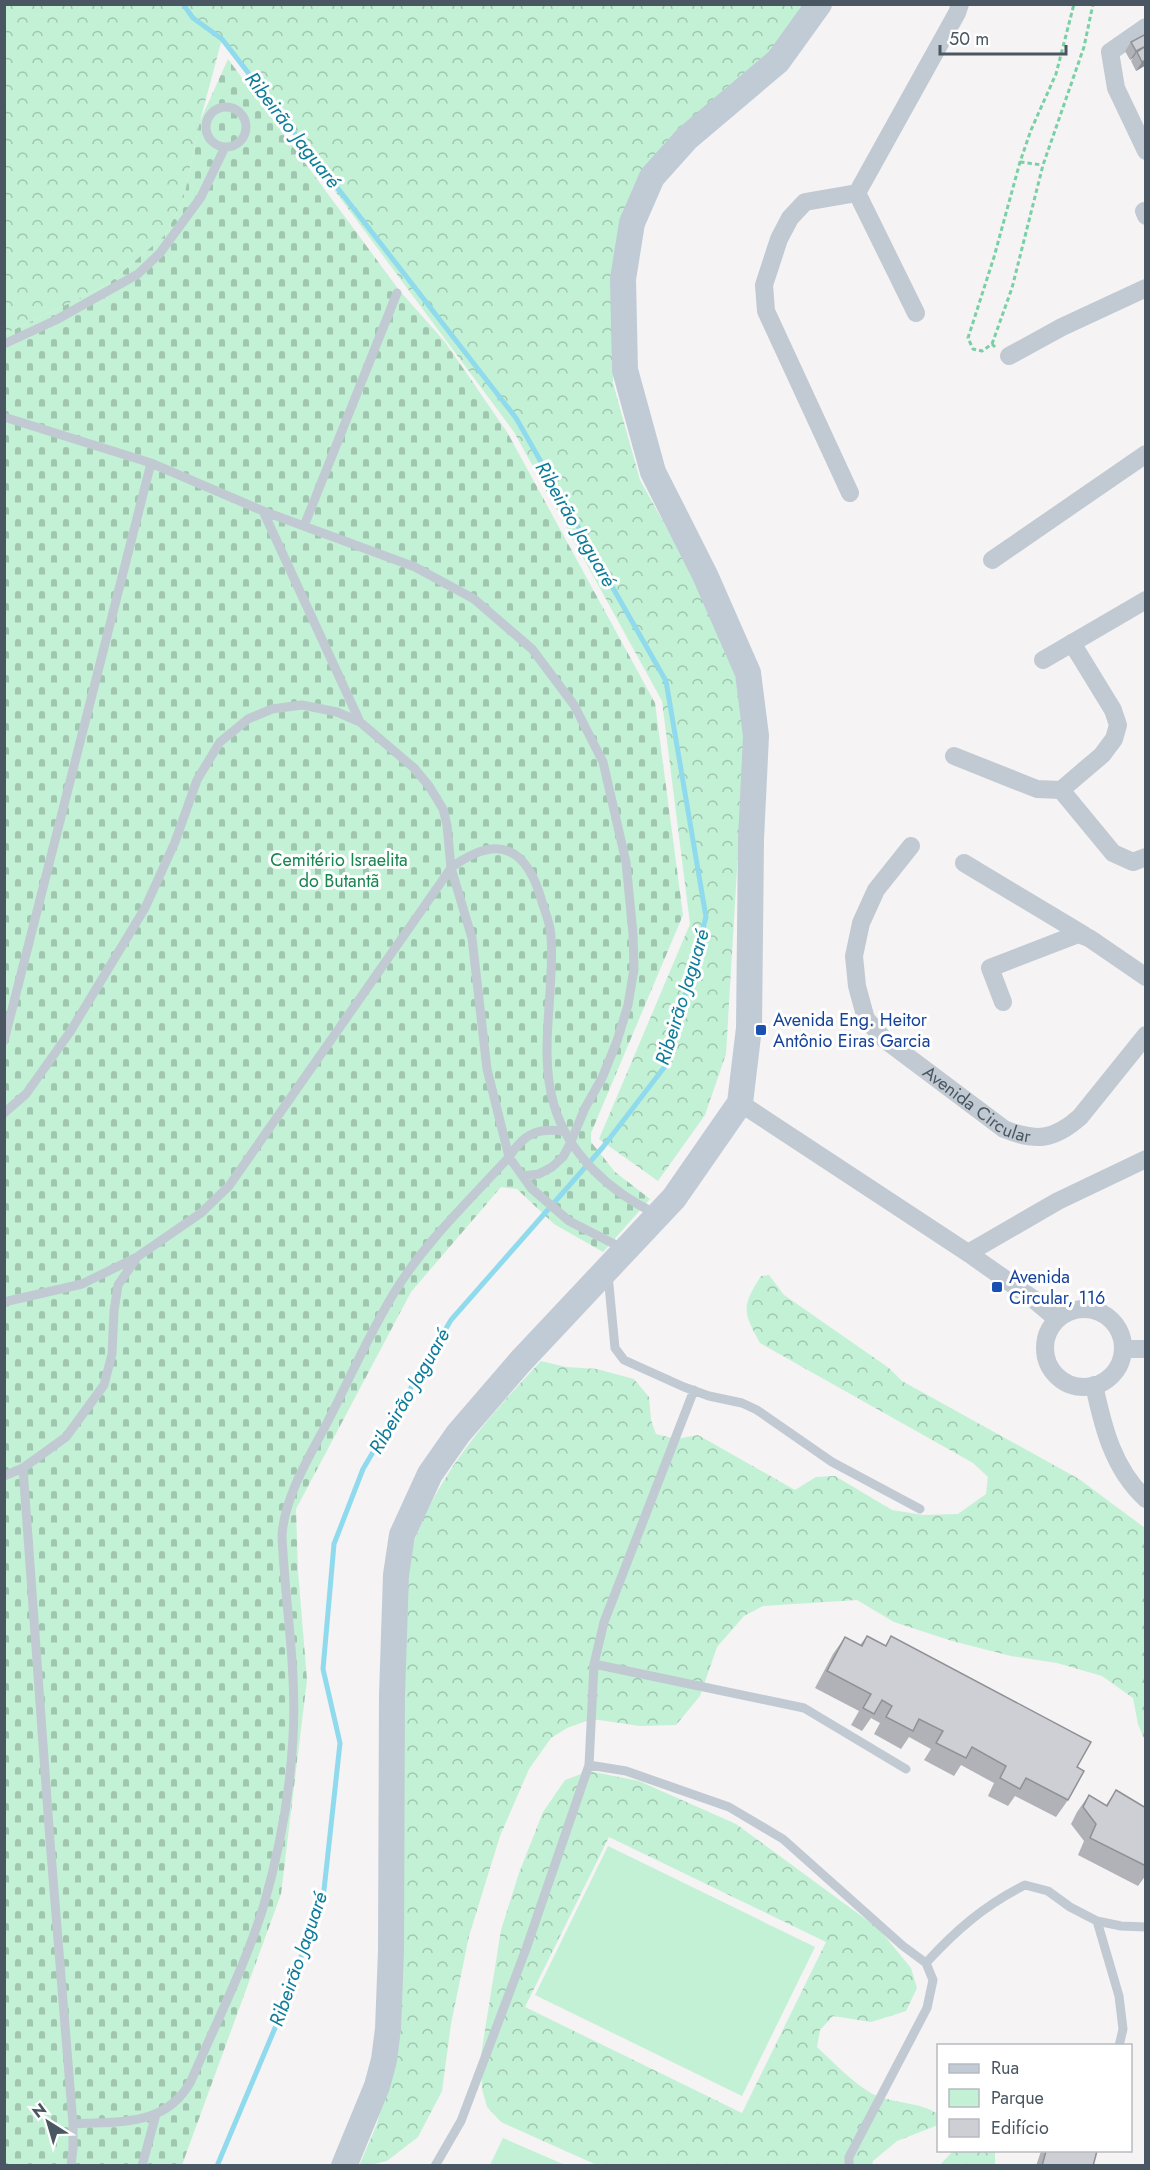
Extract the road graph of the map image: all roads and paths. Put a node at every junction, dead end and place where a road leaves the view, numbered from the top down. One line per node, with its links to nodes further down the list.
1 (819, 4): 39 (main road)
2 (960, 4): 10 (street)
3 (1074, 4): 8 (path)
4 (1093, 4): 9 (path)
5 (1146, 27): 7 (street)
6 (225, 147): 6 (lane); 14 (lane)
7 (1146, 151)
8 (1020, 162): 9 (path); 15 (path)
9 (1043, 165): 15 (path)
10 (857, 193): 13 (street); 20 (street)
11 (1146, 288): 16 (street)
12 (397, 294): 22 (lane)
13 (916, 313)
14 (4, 344)
15 (992, 344): 16 (path)
16 (1009, 356)
17 (4, 417): 19 (lane)
18 (1146, 454): 23 (street)
19 (151, 464): 21 (lane); 38 (lane)
20 (850, 493)
21 (263, 511): 22 (lane); 27 (lane)
22 (304, 526): 42 (lane)
23 (992, 560)
24 (1146, 600): 25 (street)
25 (1072, 643): 26 (street); 29 (street)
26 (1043, 660)
27 (360, 722): 33 (lane); 40 (lane)
28 (954, 756): 29 (street)
29 (1061, 790): 31 (street)
30 (911, 846): 37 (street, Avenida Circular)
31 (1146, 857)
32 (964, 863): 34 (street)
33 (451, 868): 41 (lane); 43 (lane); 49 (lane)
34 (1084, 935): 35 (street); 36 (street)
35 (1146, 977)
36 (1004, 1002)
37 (1146, 1035)
38 (4, 1041)
39 (740, 1103): 46 (main road); 48 (street)
40 (4, 1113)
41 (563, 1131): 42 (lane); 43 (lane)
42 (570, 1144): 45 (lane); 46 (lane)
43 (509, 1157): 45 (lane); 68 (lane)
44 (1146, 1159): 48 (street)
45 (524, 1176): 47 (lane)
46 (659, 1215): 47 (main road)
47 (627, 1250): 50 (main road)
48 (968, 1253): 52 (street)
49 (137, 1257): 51 (lane); 57 (lane)
50 (607, 1270): 56 (lane); 72 (main road)
51 (4, 1302)
52 (1057, 1319): 53 (street); 55 (street)
53 (1123, 1349): 54 (street); 55 (street)
54 (1146, 1349)
55 (1094, 1385): 59 (street)
56 (694, 1390): 60 (lane); 61 (lane)
57 (23, 1468): 58 (lane); 69 (lane)
58 (4, 1476)
59 (1146, 1499)
60 (920, 1509)
61 (594, 1664): 62 (lane); 63 (lane)
62 (589, 1765): 66 (lane); 73 (lane)
63 (906, 1769)
64 (1097, 1921): 65 (lane); 66 (lane); 67 (lane)
65 (1146, 1927)
66 (926, 1963): 74 (lane)
67 (1119, 2044)
68 (156, 2114): 69 (lane); 71 (lane)
69 (73, 2124): 70 (lane)
70 (71, 2166)
71 (142, 2166)
72 (344, 2166)
73 (435, 2166)
74 (849, 2166)

